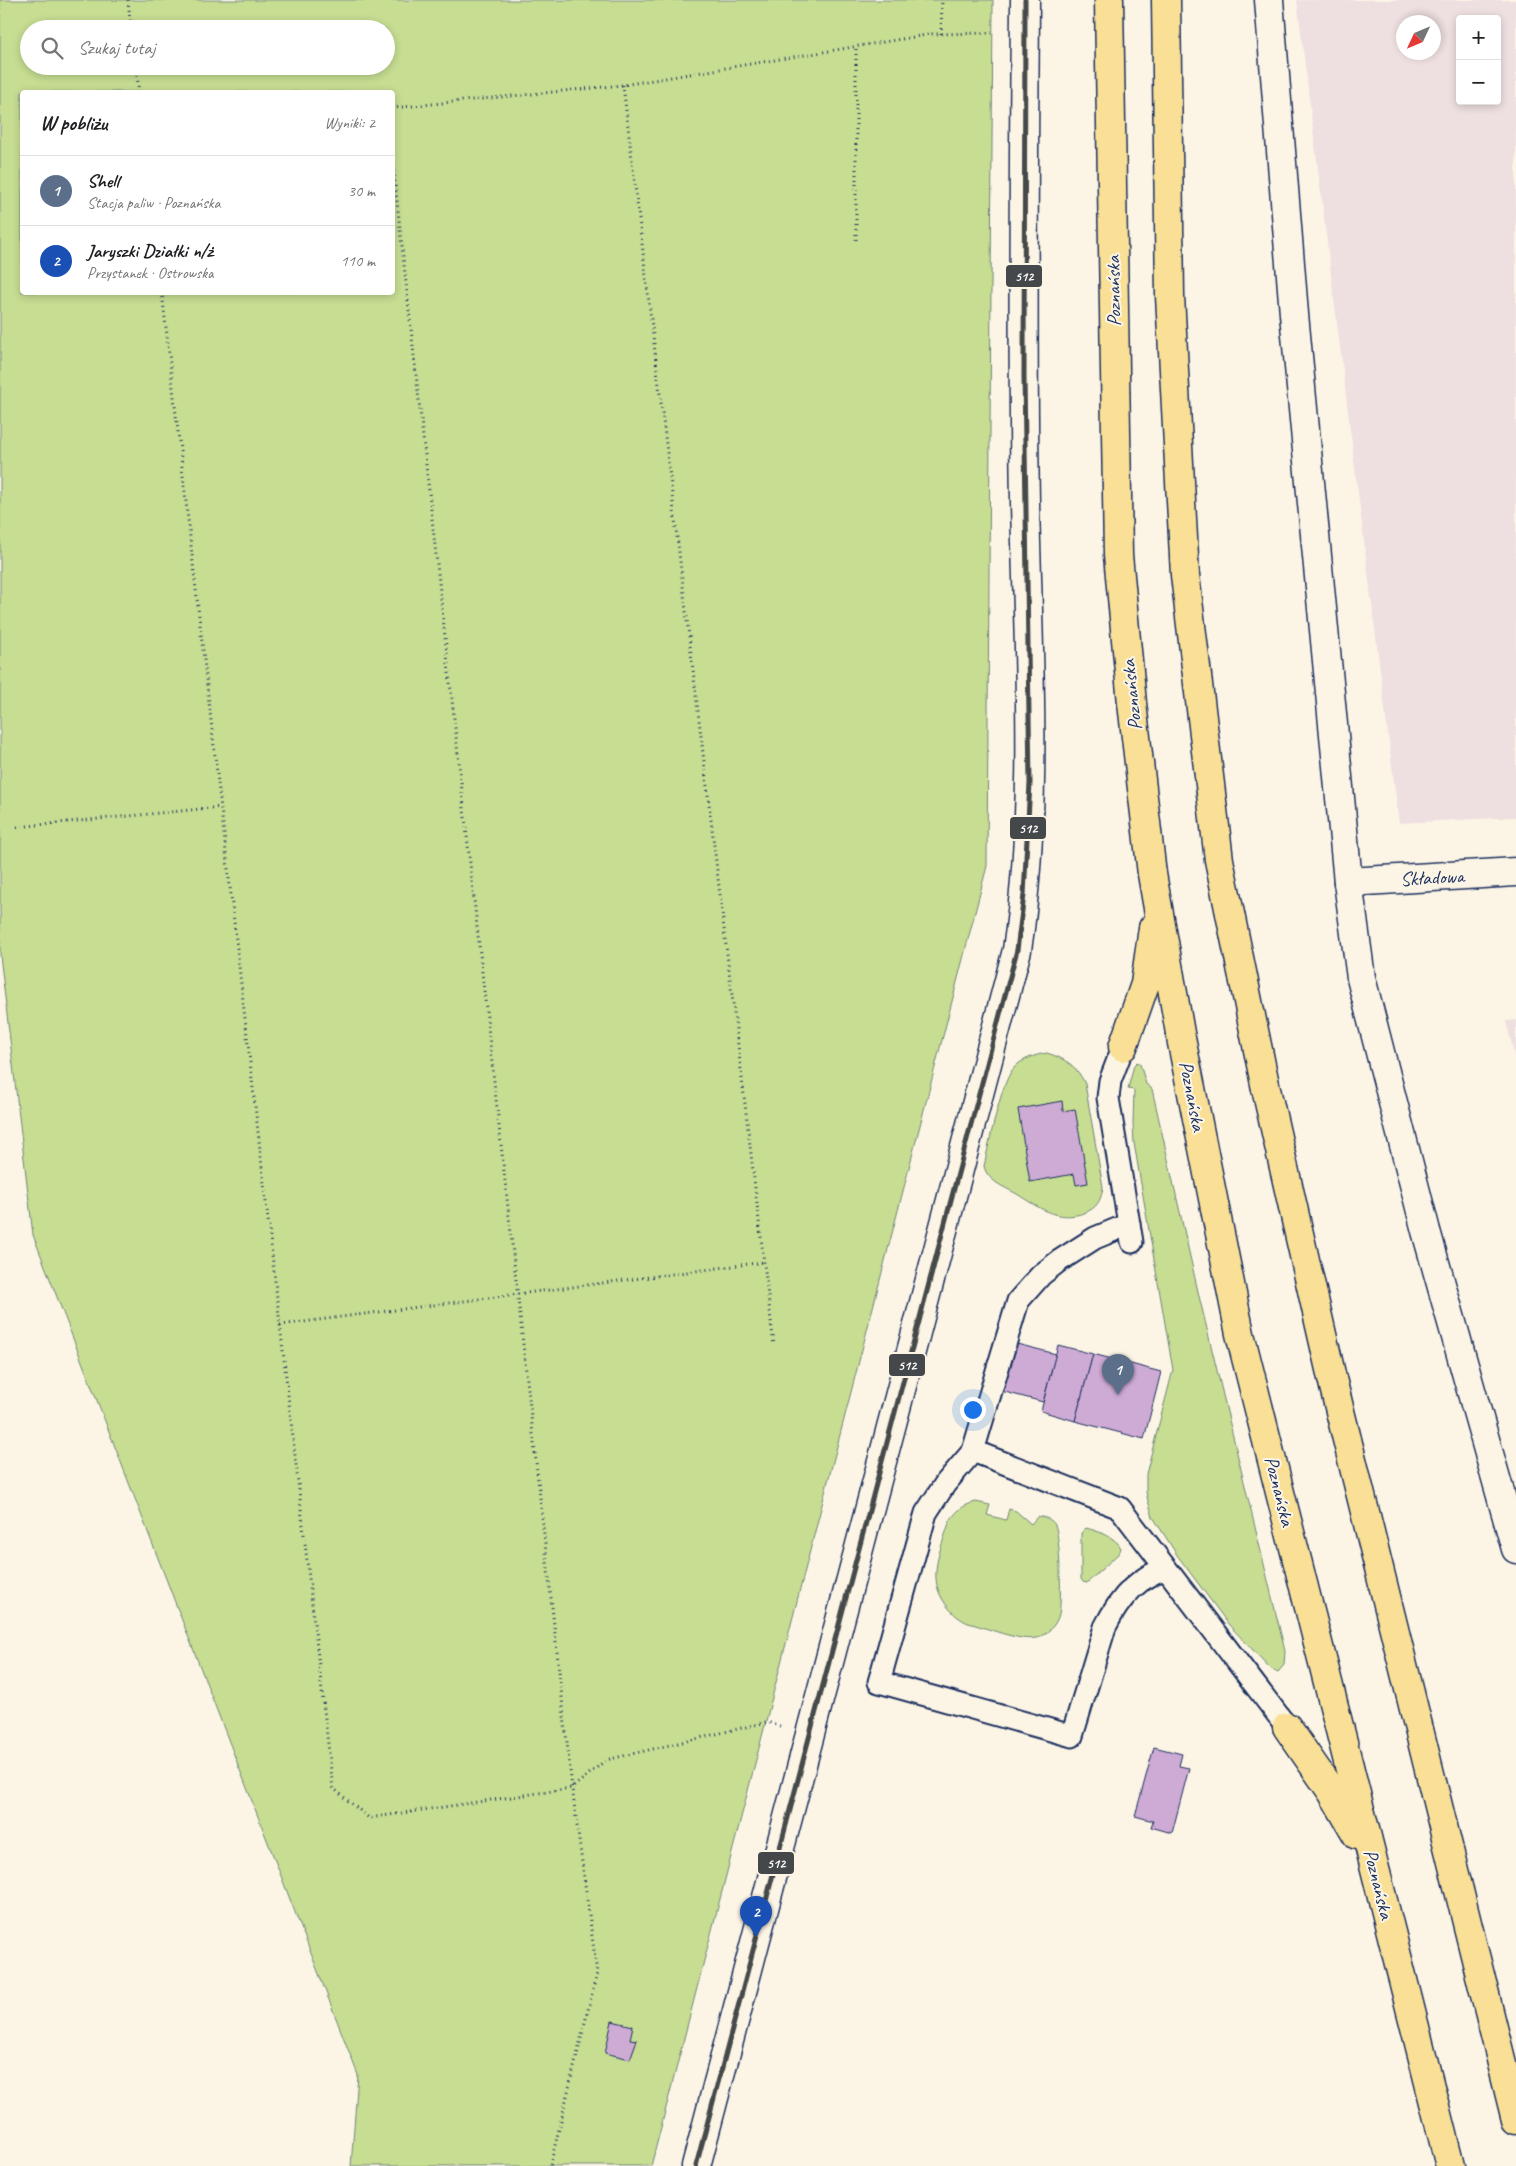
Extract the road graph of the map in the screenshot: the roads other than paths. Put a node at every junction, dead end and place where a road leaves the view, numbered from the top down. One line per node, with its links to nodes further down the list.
1 (1025, 0): 15 (street)
2 (1109, 0): 6 (highway, Poznańska)
3 (1166, 0): 14 (highway)
4 (1269, 0): 7 (street)
5 (1516, 872): 7 (street, Składowa)
6 (1152, 874): 8 (highway); 13 (highway, Poznańska)
7 (1348, 882): 10 (street)
8 (1123, 1047): 9 (lane)
9 (973, 1451): 11 (lane); 11 (lane)
10 (1516, 1549)
11 (1165, 1569): 12 (lane)
12 (1287, 1727): 13 (highway)
13 (1382, 1894): 16 (highway, Poznańska)
14 (1516, 2120)
15 (696, 2166)
16 (1450, 2166)

